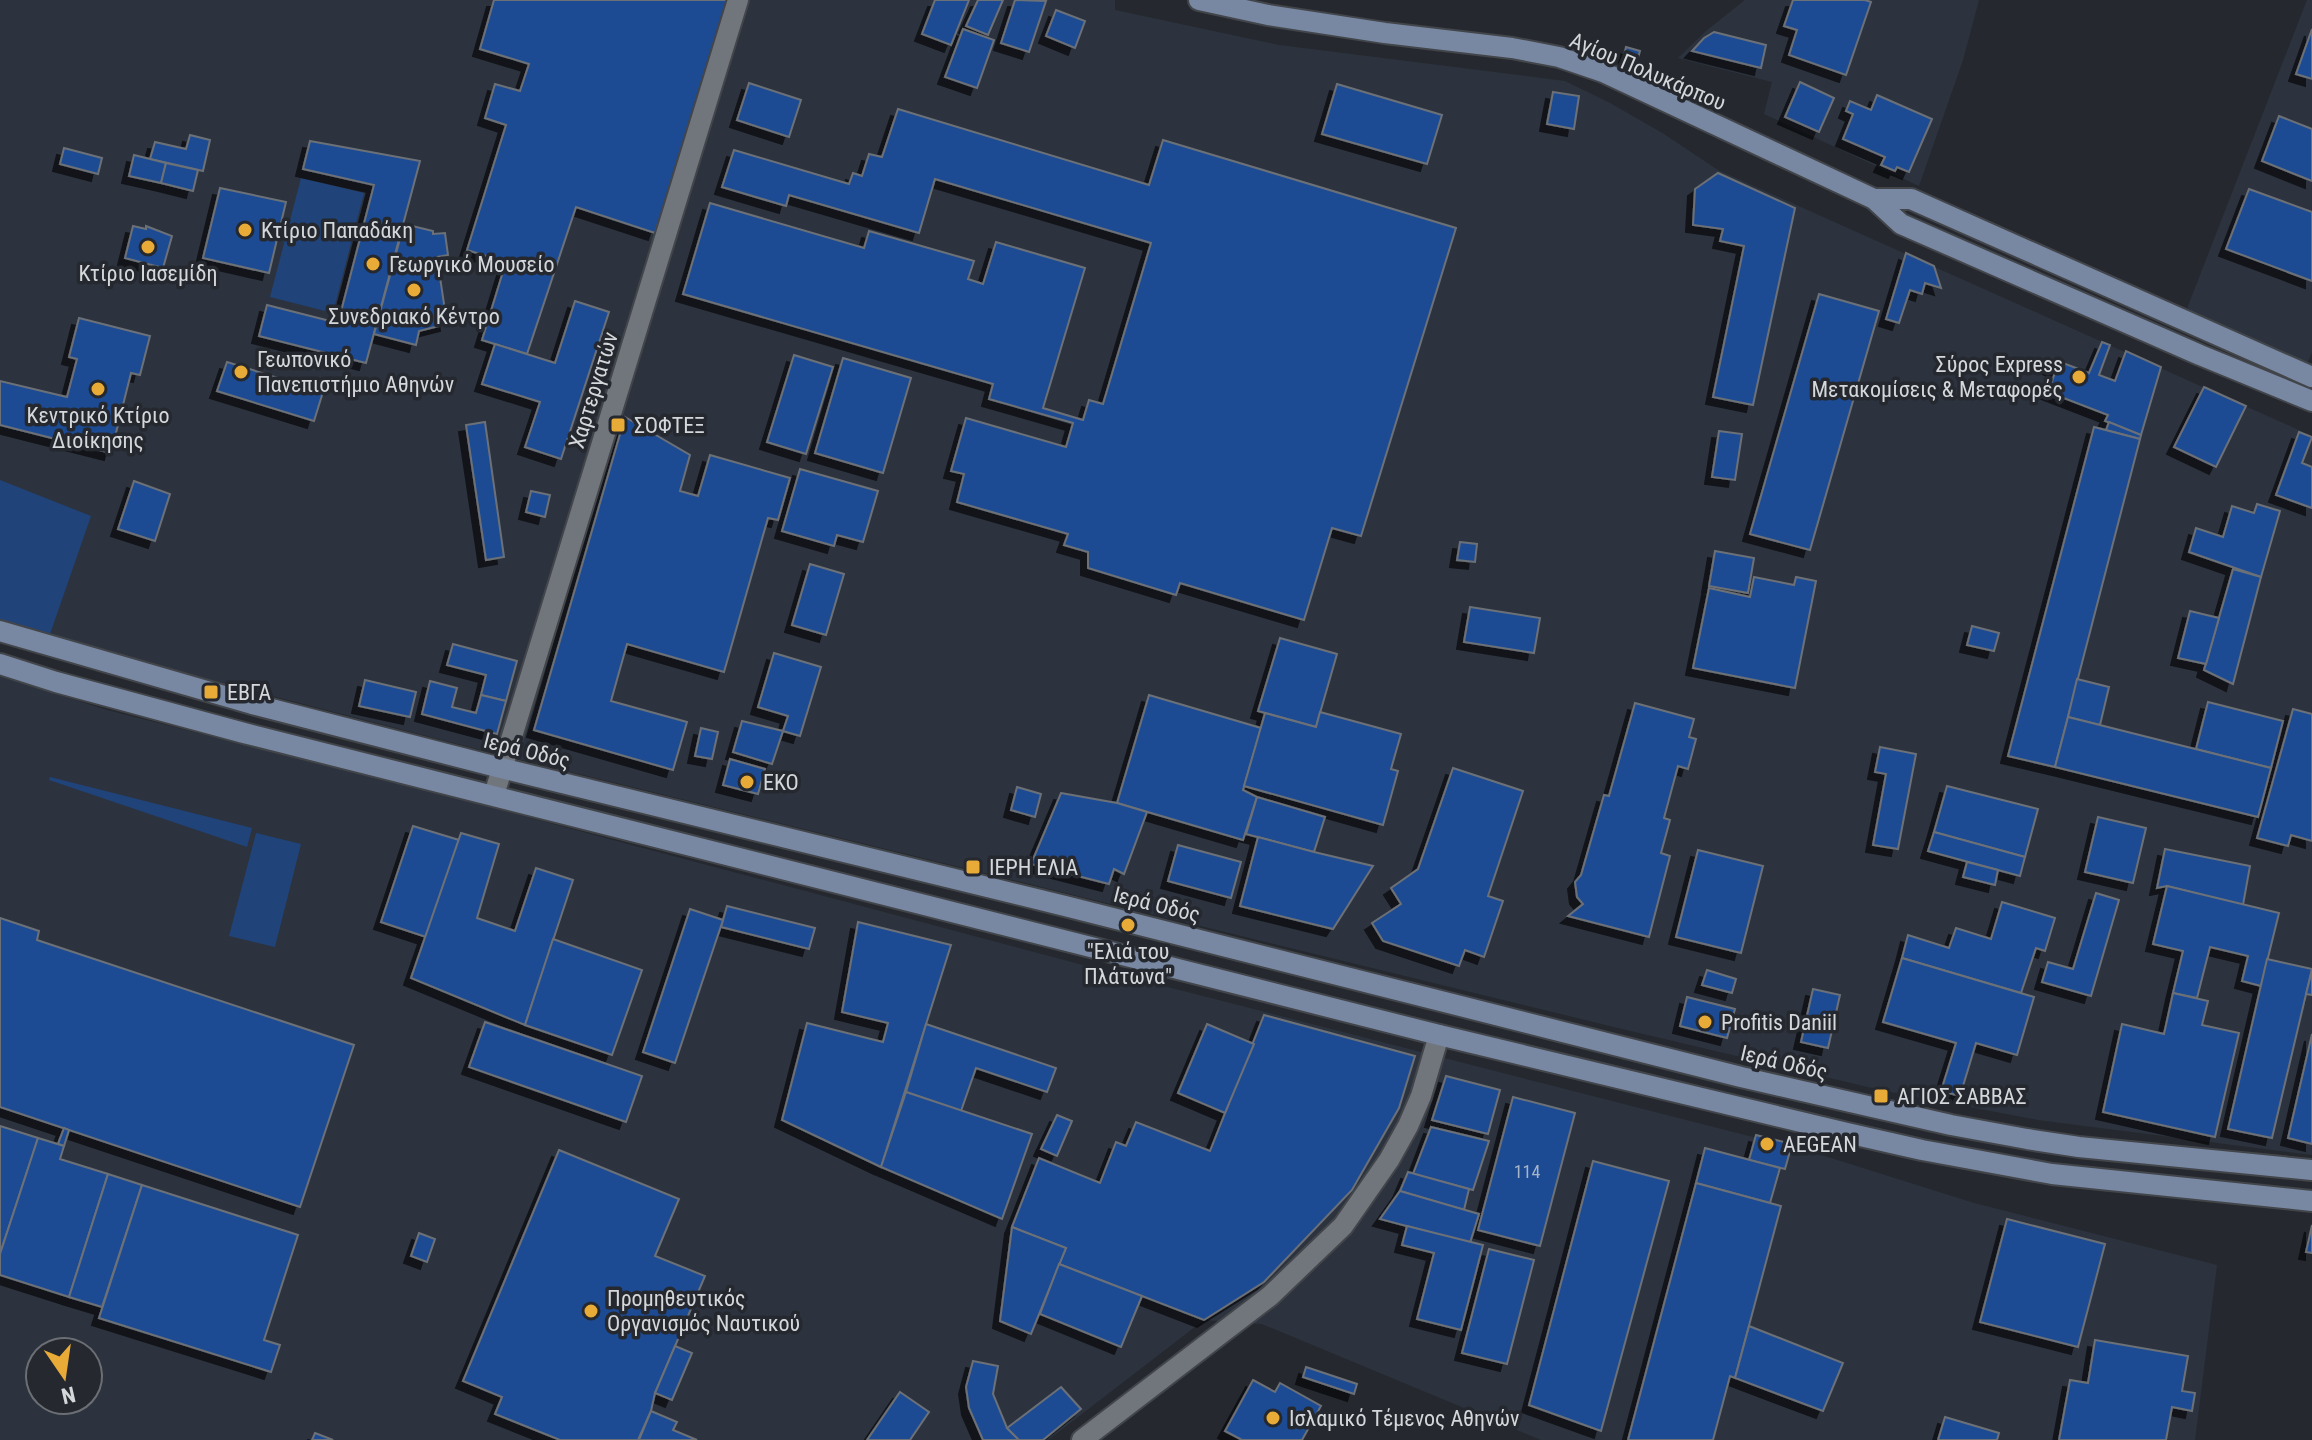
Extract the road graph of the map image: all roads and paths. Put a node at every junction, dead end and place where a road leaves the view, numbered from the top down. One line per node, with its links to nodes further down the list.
1 (738, 0): 8 (street, Χαρτεργατών)
2 (1199, 0): 3 (main road, Αγίου Πολυκάρπου)
3 (1874, 199): 4 (main road, Αγίου Πολυκάρπου); 5 (main road, Αγίου Πολυκάρπου)
4 (2312, 377)
5 (2312, 401)
6 (0, 631): 8 (main road, Ιερά Οδός)
7 (0, 664): 9 (main road)
8 (501, 768): 9 (street, Χαρτεργατών); 11 (main road, Ιερά Οδός)
9 (494, 795): 10 (main road)
10 (1439, 1035): 12 (main road); 13 (street)
11 (2312, 1170)
12 (2312, 1201)
13 (1082, 1440)

